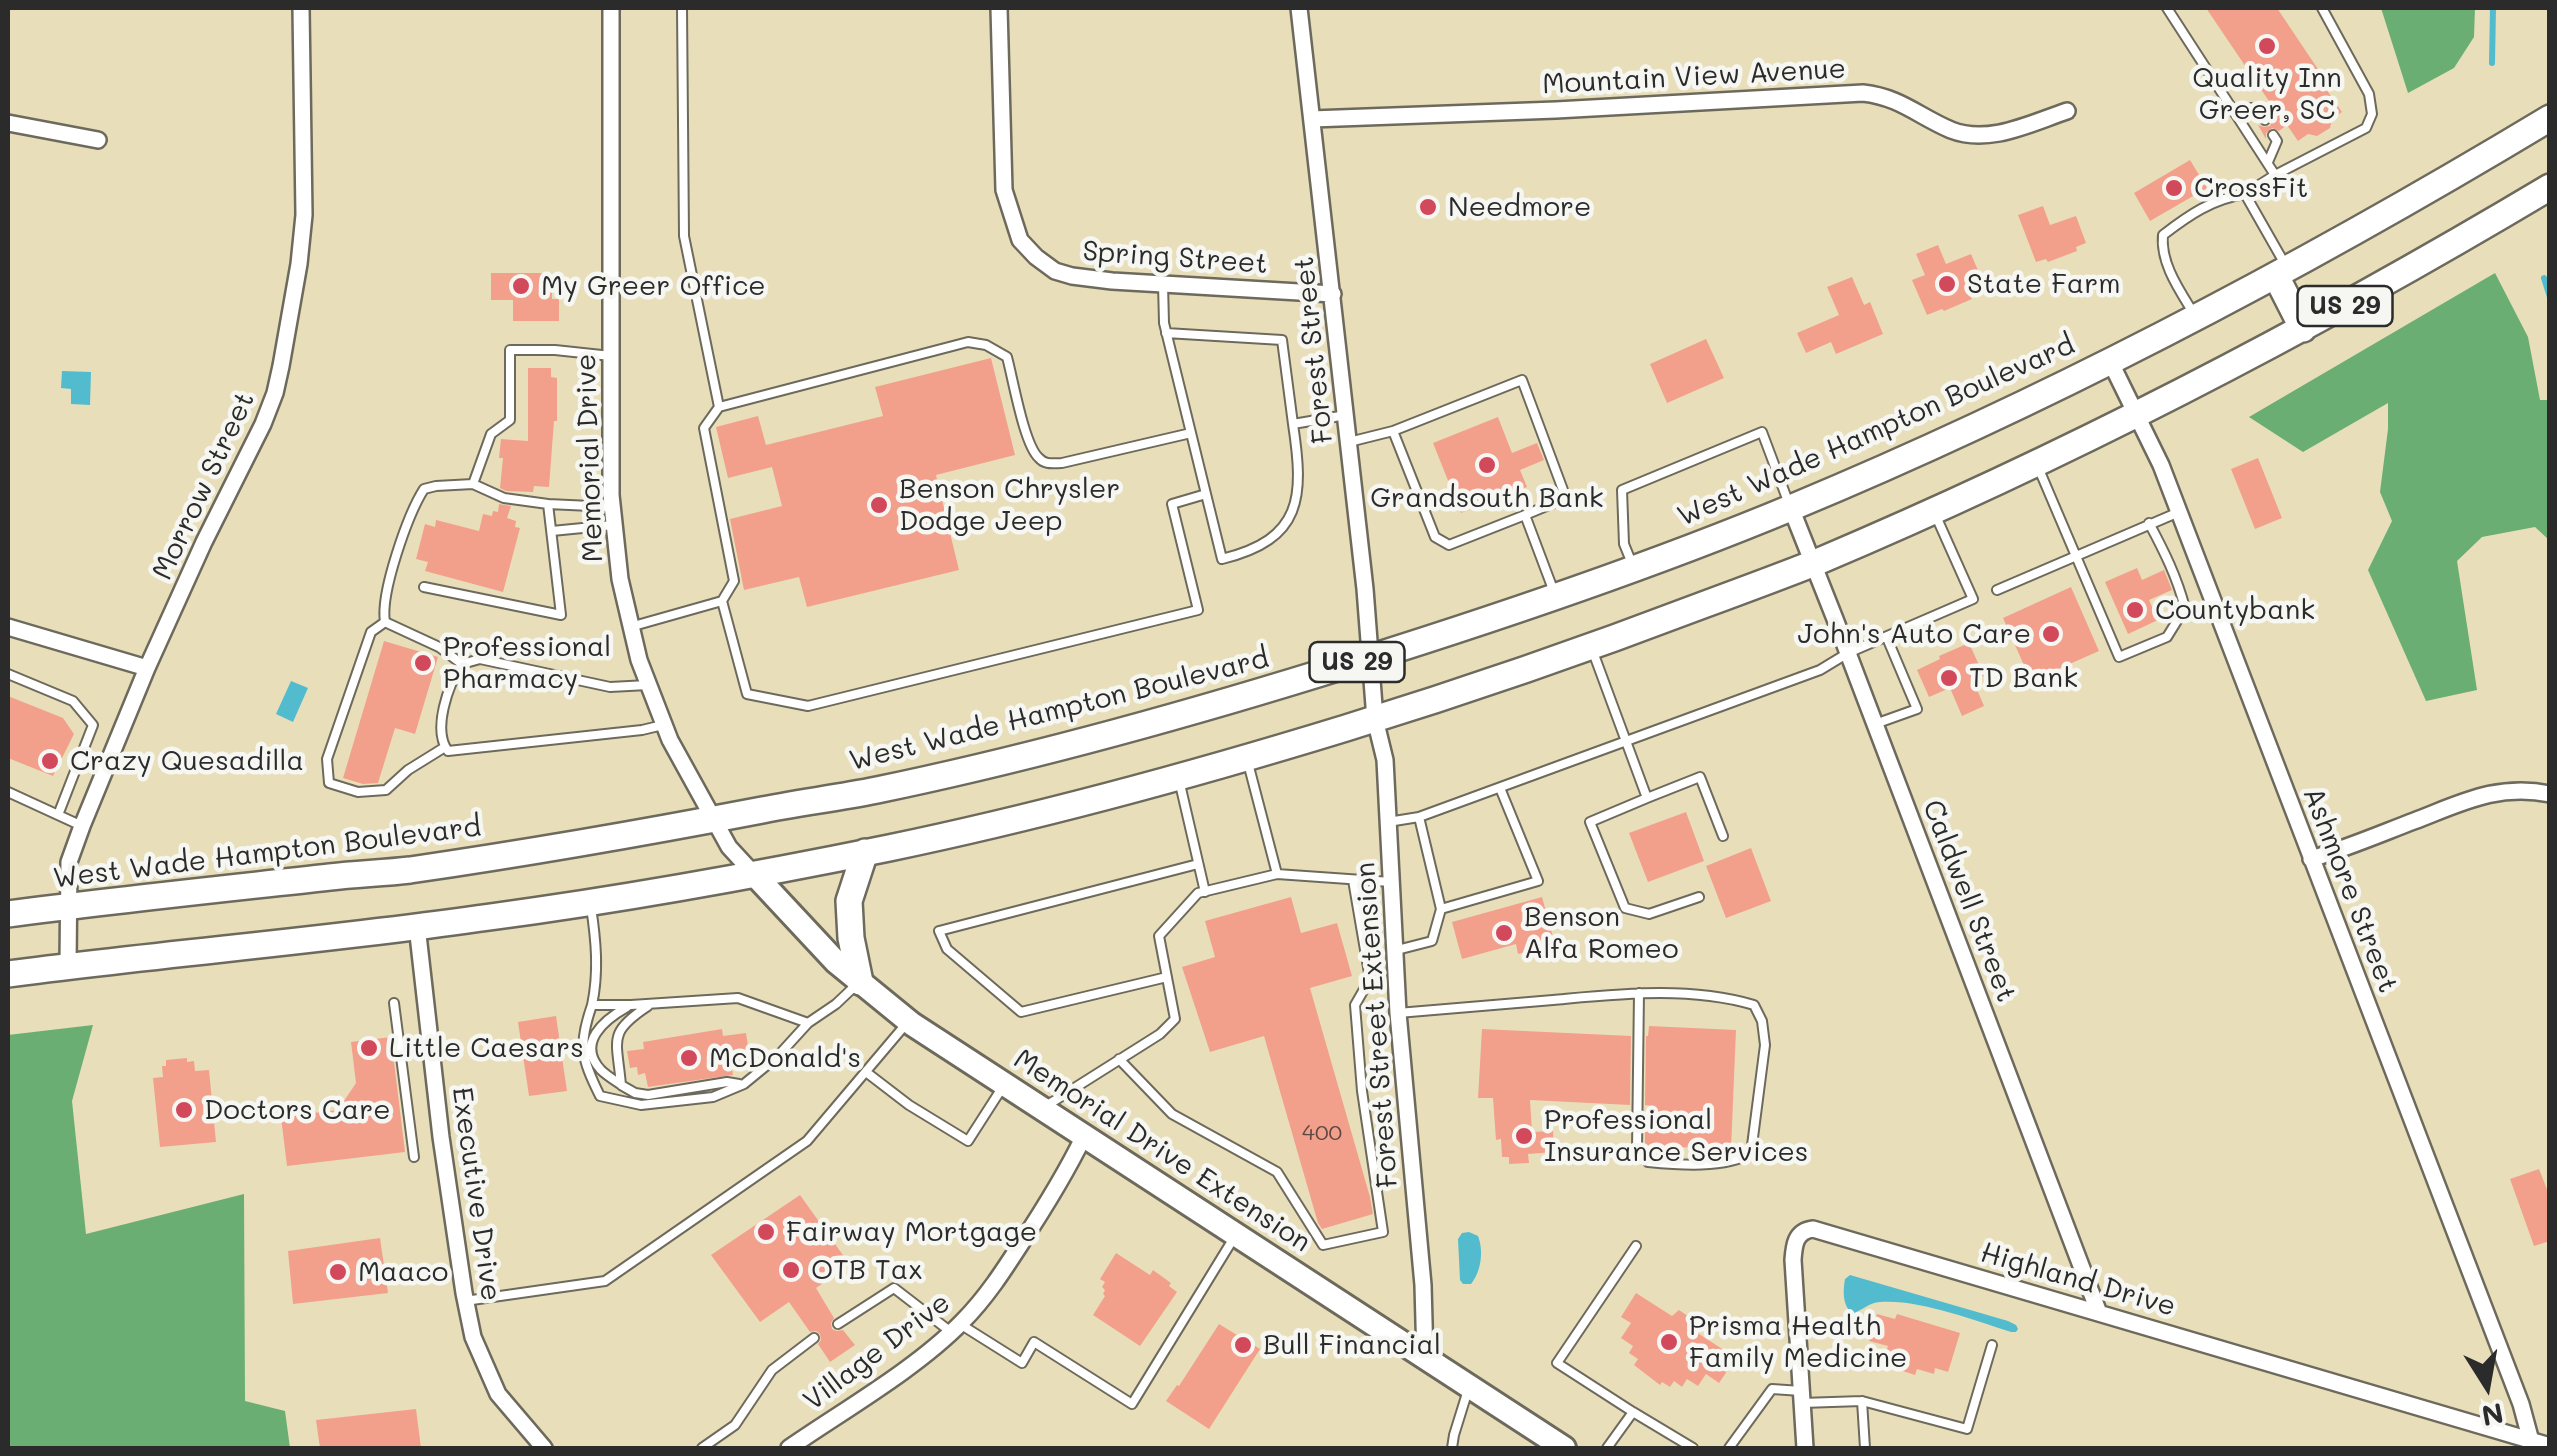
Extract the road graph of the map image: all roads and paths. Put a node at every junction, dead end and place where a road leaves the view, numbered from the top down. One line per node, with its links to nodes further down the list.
1 (301, 8): 62 (street, Morrow Street)
2 (611, 8): 26 (street, Memorial Drive)
3 (682, 8): 28 (lane)
4 (999, 8): 21 (street, Spring Street)
5 (1299, 8): 11 (street, Forest Street)
6 (2167, 8): 8 (lane)
7 (2322, 8): 17 (lane)
8 (2234, 110): 12 (lane); 16 (lane)
9 (2067, 111): 11 (street, Mountain View Avenue)
10 (2550, 118): 20 (main road, West Wade Hampton Boulevard / US 29)
11 (1312, 119): 22 (street, Forest Street)
12 (2265, 120)
13 (8, 123): 15 (street)
14 (2273, 135): 16 (lane)
15 (98, 140)
16 (2268, 162): 17 (lane)
17 (2275, 175): 19 (lane)
18 (2550, 188): 24 (main road, US 29)
19 (2246, 194): 20 (lane); 23 (lane)
20 (2282, 273): 23 (main road, West Wade Hampton Boulevard / US 29); 24 (main road)
21 (1163, 284): 22 (street, Spring Street); 25 (lane)
22 (1333, 294): 30 (street, Forest Street)
23 (2196, 316): 27 (main road, West Wade Hampton Boulevard / US 29)
24 (2304, 329): 29 (main road, US 29)
25 (1166, 333): 31 (lane); 33 (lane)
26 (612, 356): 36 (lane); 39 (street, Memorial Drive)
27 (2110, 361): 29 (street, Ashmore Street); 40 (main road, West Wade Hampton Boulevard / US 29)
28 (719, 407): 33 (lane); 53 (lane)
29 (2136, 414): 35 (main road, US 29); 42 (street, Ashmore Street)
30 (1346, 416): 31 (lane); 34 (street, Forest Street)
31 (1293, 424): 37 (lane)
32 (1393, 431): 34 (lane); 43 (lane); 43 (lane)
33 (1191, 432): 37 (lane)
34 (1349, 442): 60 (street, Forest Street)
35 (2036, 463): 41 (main road, US 29); 47 (lane)
36 (473, 484): 38 (lane); 54 (lane)
37 (1206, 494): 53 (lane)
38 (548, 504): 39 (lane); 46 (lane)
39 (612, 507): 45 (street, Memorial Drive)
40 (1791, 508): 48 (street, Caldwell Street); 49 (main road, West Wade Hampton Boulevard / US 29); 49 (lane)
41 (1933, 510): 48 (main road, US 29); 57 (lane)
42 (2179, 512): 44 (lane); 84 (street, Ashmore Street)
43 (1525, 516): 52 (lane)
44 (2149, 523): 47 (lane); 47 (lane)
45 (613, 524): 46 (lane); 56 (street, Memorial Drive)
46 (552, 531): 50 (lane)
47 (2076, 556): 51 (lane)
48 (1813, 563): 58 (main road, US 29); 59 (street, Caldwell Street)
49 (1634, 568): 52 (main road, West Wade Hampton Boulevard / US 29)
50 (424, 587)
51 (1997, 590)
52 (1556, 596): 60 (main road, West Wade Hampton Boulevard / US 29)
53 (722, 600): 56 (lane)
54 (386, 622): 61 (lane); 70 (lane)
55 (8, 627): 62 (street)
56 (630, 627): 64 (street, Memorial Drive)
57 (1888, 638): 59 (lane); 67 (lane)
58 (1592, 647): 66 (main road, US 29); 69 (lane)
59 (1848, 654): 67 (street, Caldwell Street); 69 (lane)
60 (1370, 658): 65 (street, Forest Street); 79 (main road, West Wade Hampton Boulevard / US 29)
61 (462, 664): 64 (lane); 70 (lane)
62 (148, 668): 81 (street, Morrow Street)
63 (8, 674): 77 (lane)
64 (648, 685): 68 (street, Memorial Drive)
65 (1372, 688): 66 (street, Forest Street Extension)
66 (1375, 719): 71 (main road, US 29); 80 (street, Forest Street Extension)
67 (1875, 724): 121 (street, Caldwell Street)
68 (663, 725): 70 (lane); 79 (street, Memorial Drive)
69 (1625, 742): 73 (lane); 76 (lane)
70 (445, 747)
71 (1246, 759): 72 (main road, US 29); 87 (lane)
72 (1178, 778): 83 (main road, US 29); 85 (lane)
73 (1500, 788): 78 (lane); 94 (lane)
74 (8, 792): 77 (lane)
75 (2550, 794): 84 (street)
76 (1647, 798): 82 (lane); 91 (lane)
77 (58, 815): 81 (lane)
78 (1419, 817): 80 (lane); 94 (lane)
79 (714, 820): 86 (street, Memorial Drive); 93 (main road, West Wade Hampton Boulevard / US 29)
80 (1388, 822): 89 (street, Forest Street Extension)
81 (82, 826): 93 (street, Morrow Street)
82 (1723, 836)
83 (865, 852): 86 (main road, US 29); 101 (main road)
84 (2311, 859): 131 (street, Ashmore Street)
85 (1198, 864): 90 (lane); 100 (lane)
86 (753, 873): 92 (main road, US 29); 101 (street, Memorial Drive Extension)
87 (1277, 874): 88 (lane); 90 (lane)
88 (1353, 880): 89 (lane); 110 (lane)
89 (1392, 882): 97 (street, Forest Street Extension)
90 (1204, 892): 100 (lane)
91 (1698, 896)
92 (590, 902): 96 (main road, US 29); 105 (lane)
93 (69, 906): 95 (main road, West Wade Hampton Boulevard / US 29); 98 (street, Morrow Street)
94 (1441, 910): 97 (lane)
95 (8, 914)
96 (418, 926): 98 (main road, US 29); 120 (street, Executive Drive)
97 (1395, 950): 107 (street, Forest Street Extension)
98 (68, 966): 99 (main road, US 29)
99 (8, 974)
100 (1167, 977): 110 (lane)
101 (860, 982): 108 (street, Memorial Drive Extension); 109 (lane)
102 (1639, 993): 102 (lane); 107 (lane)
103 (394, 1003): 117 (lane)
104 (652, 1003): 106 (lane); 109 (lane); 114 (lane)
105 (592, 1005): 106 (lane); 112 (lane)
106 (630, 1005): 114 (lane)
107 (1398, 1013): 126 (street, Forest Street Extension)
108 (909, 1021): 111 (lane); 113 (street, Memorial Drive Extension)
109 (808, 1024): 112 (lane)
110 (1120, 1060): 115 (lane)
111 (866, 1072): 113 (lane); 120 (lane)
112 (744, 1084): 114 (lane)
113 (1005, 1084): 115 (street, Memorial Drive Extension)
114 (621, 1085)
115 (1042, 1109): 116 (street, Memorial Drive Extension)
116 (1084, 1136): 118 (street, Memorial Drive Extension); 123 (street, Village Drive)
117 (414, 1157)
118 (1236, 1235): 123 (lane); 126 (street, Memorial Drive Extension)
119 (1636, 1246): 130 (lane)
120 (465, 1301): 133 (street, Executive Drive)
121 (2099, 1313): 128 (street, Highland Drive); 131 (street, Highland Drive)
122 (838, 1324): 123 (lane)
123 (955, 1328): 135 (street, Village Drive)
124 (814, 1338): 134 (lane)
125 (1992, 1345): 129 (lane)
126 (1425, 1359): 127 (street, Memorial Drive Extension)
127 (1469, 1388): 136 (lane); 137 (street, Memorial Drive Extension)
128 (1802, 1397): 129 (lane); 140 (lane); 141 (street, Highland Drive)
129 (1862, 1401): 142 (lane)
130 (1633, 1412): 138 (lane); 139 (lane)
131 (2531, 1441): 132 (street, Highland Drive)
132 (2550, 1446)
133 (544, 1448)
134 (702, 1448)
135 (789, 1448)
136 (1452, 1448)
137 (1564, 1448)
138 (1608, 1448)
139 (1693, 1448)
140 (1729, 1448)
141 (1805, 1448)
142 (1865, 1448)

